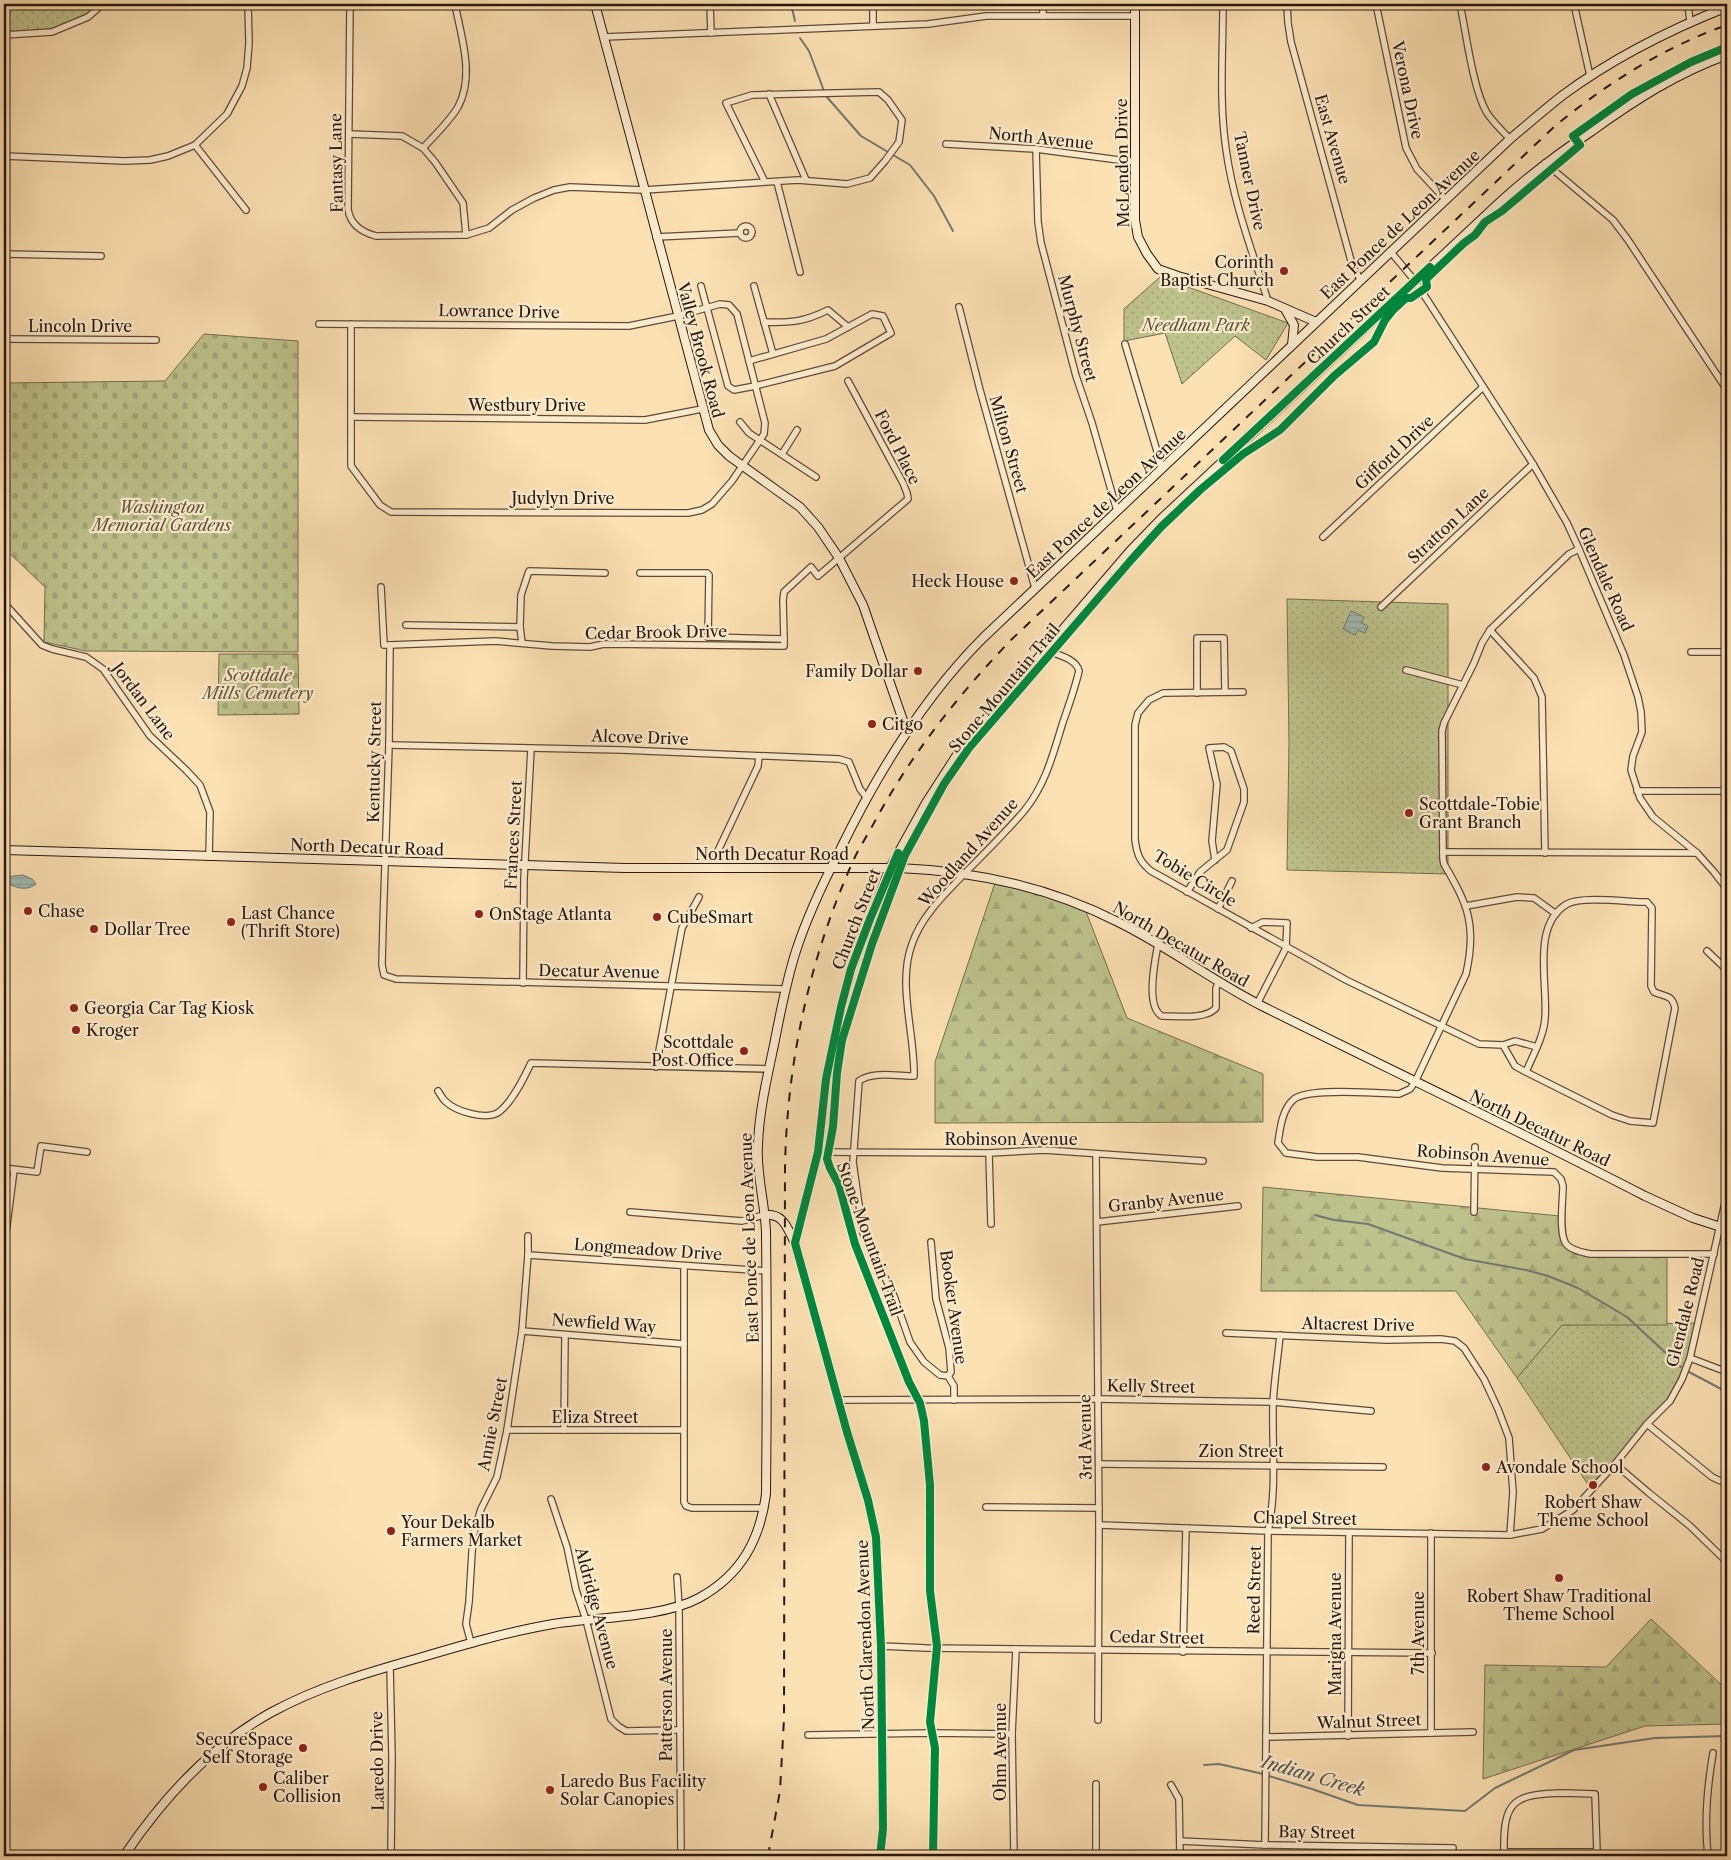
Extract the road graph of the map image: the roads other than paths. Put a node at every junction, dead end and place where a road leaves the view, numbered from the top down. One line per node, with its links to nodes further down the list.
1 (103, 4): 22 (street)
2 (248, 4): 30 (street)
3 (350, 4): 27 (street, Fantasy Lane)
4 (455, 4): 31 (street)
5 (595, 4): 23 (main road, Valley Brook Road)
6 (710, 4): 21 (street)
7 (873, 4): 20 (street)
8 (1043, 4): 17 (street)
9 (1135, 4): 18 (main road, McLendon Drive)
10 (1223, 4): 53 (street, Tanner Drive)
11 (1288, 4): 49 (street, East Avenue)
12 (1376, 4): 40 (street, Verona Drive)
13 (1460, 4): 28 (street)
14 (1574, 4): 25 (street)
15 (1688, 4): 19 (street)
16 (1727, 7): 19 (main road, East Ponce de Leon Avenue)
17 (1043, 16): 18 (street); 20 (street)
18 (1134, 16): 34 (main road, McLendon Drive)
19 (1690, 22): 25 (main road, East Ponce de Leon Avenue)
20 (873, 26): 21 (street)
21 (711, 33): 23 (street)
22 (4, 35)
23 (604, 37): 39 (main road, Valley Brook Road)
24 (1727, 55): 35 (main road, Church Street)
25 (1590, 76): 28 (main road, East Ponce de Leon Avenue)
26 (769, 94): 36 (street); 36 (street, Fantasy Lane); 37 (street)
27 (348, 134): 31 (street); 43 (street, Fantasy Lane)
28 (1510, 139): 40 (main road, East Ponce de Leon Avenue)
29 (946, 144): 32 (street, North Avenue)
30 (195, 145): 33 (street); 41 (street)
31 (423, 148): 43 (street)
32 (1036, 149): 34 (street, North Avenue); 83 (street, Murphy Street)
33 (4, 156)
34 (1134, 162): 53 (main road, McLendon Drive)
35 (1545, 163): 50 (main road, Church Street); 72 (street)
36 (806, 180): 38 (street, Fantasy Lane)
37 (765, 182): 38 (street, Fantasy Lane); 39 (street, Fantasy Lane)
38 (777, 182): 48 (street)
39 (644, 190): 43 (street, Fantasy Lane); 44 (main road, Valley Brook Road)
40 (1445, 199): 45 (main road, East Ponce de Leon Avenue)
41 (246, 210)
42 (740, 233): 44 (street)
43 (466, 235)
44 (656, 237): 57 (main road, Valley Brook Road)
45 (1390, 251): 49 (main road, East Ponce de Leon Avenue); 50 (street, Glendale Road)
46 (4, 254): 47 (street)
47 (101, 256)
48 (800, 272)
49 (1361, 280): 59 (main road, East Ponce de Leon Avenue)
50 (1415, 281): 71 (street, Glendale Road); 99 (main road, Church Street)
51 (701, 286): 54 (street)
52 (754, 286): 58 (street)
53 (1268, 301): 56 (main road, McLendon Drive)
54 (707, 308): 57 (street, Lowrance Drive); 68 (street, Lowrance Drive); 70 (street)
55 (958, 308): 90 (street, Milton Street)
56 (1285, 309): 59 (main road, McLendon Drive); 66 (main road)
57 (678, 316): 61 (street, Lowrance Drive); 73 (main road, Valley Brook Road)
58 (764, 322): 62 (street); 67 (street)
59 (1316, 322): 66 (main road, East Ponce de Leon Avenue)
60 (319, 324): 61 (street, Lowrance Drive)
61 (351, 324): 74 (street, Judylyn Drive)
62 (848, 327): 67 (street); 70 (street)
63 (4, 339): 64 (street, Lincoln Drive)
64 (156, 340)
65 (1125, 344): 81 (street)
66 (1292, 345): 81 (main road, East Ponce de Leon Avenue)
67 (772, 354): 68 (street)
68 (749, 361): 70 (street)
69 (848, 381): 86 (street, Ford Place)
70 (755, 386): 77 (street)
71 (1483, 387): 79 (street, Glendale Road); 84 (street, Gifford Drive)
72 (1727, 390)
73 (702, 409): 74 (street, Westbury Drive); 80 (main road, Valley Brook Road)
74 (352, 418): 80 (street, Judylyn Drive)
75 (740, 422): 77 (street)
76 (797, 430): 78 (street)
77 (760, 439): 78 (street); 80 (street, Judylyn Drive)
78 (782, 454): 82 (street)
79 (1533, 464): 85 (street, Glendale Road); 92 (street, Stratton Lane)
80 (741, 466): 86 (main road, Valley Brook Road)
81 (1162, 468): 83 (main road, East Ponce de Leon Avenue)
82 (816, 477)
83 (1117, 511): 90 (main road, East Ponce de Leon Avenue)
84 (1323, 537)
85 (1579, 549): 95 (street); 111 (street, Glendale Road)
86 (839, 558): 96 (street, Cedar Brook Drive); 107 (main road, Valley Brook Road)
87 (605, 573): 94 (street)
88 (640, 573): 96 (street, Cedar Brook Drive)
89 (381, 586): 98 (street, Kentucky Street)
90 (1035, 588): 107 (main road, East Ponce de Leon Avenue)
91 (4, 603): 119 (street, Jordan Lane)
92 (1381, 607)
93 (406, 625): 94 (street)
94 (520, 627): 97 (street)
95 (1490, 630): 103 (street); 116 (street)
96 (708, 641): 97 (street, Cedar Brook Drive)
97 (522, 643): 98 (street, Cedar Brook Drive)
98 (390, 645): 108 (street, Kentucky Street)
99 (1045, 650): 124 (main road, Church Street); 125 (street, Woodland Avenue)
100 (1691, 652): 101 (street)
101 (1727, 652)
102 (1406, 670): 103 (street)
103 (1463, 685): 115 (street)
104 (1225, 692): 105 (street, Tobie Circle); 106 (street, Tobie Circle); 106 (street)
105 (1243, 692)
106 (1197, 693): 128 (street, Tobie Circle)
107 (908, 732): 113 (main road, East Ponce de Leon Avenue)
108 (389, 745): 109 (street, Alcove Drive); 121 (street, Kentucky Street)
109 (531, 748): 110 (street, Alcove Drive); 122 (street, Frances Street)
110 (759, 756): 113 (street, Alcove Drive); 118 (street)
111 (1637, 791): 112 (street); 117 (street, Glendale Road)
112 (1727, 791)
113 (867, 798): 123 (main road, East Ponce de Leon Avenue)
114 (4, 850): 119 (main road, North Decatur Road)
115 (1443, 852): 116 (street); 130 (street)
116 (1545, 853): 117 (street)
117 (1697, 853): 127 (street, Glendale Road)
118 (716, 855)
119 (209, 857): 121 (main road, North Decatur Road)
120 (1215, 860): 120 (street); 128 (street)
121 (385, 861): 122 (main road, North Decatur Road); 138 (street, Kentucky Street)
122 (526, 865): 123 (main road, North Decatur Road); 140 (street, Frances Street)
123 (831, 868): 124 (main road, North Decatur Road); 142 (main road, East Ponce de Leon Avenue)
124 (890, 868): 125 (main road, North Decatur Road); 154 (main road, Church Street)
125 (965, 873): 134 (main road, North Decatur Road); 155 (street, Woodland Avenue)
126 (1232, 881): 131 (street)
127 (1727, 889)
128 (1187, 892): 131 (street, Tobie Circle)
129 (699, 897): 141 (street)
130 (1466, 906): 132 (street); 144 (street)
131 (1218, 909): 133 (street, Tobie Circle)
132 (1556, 914): 146 (street); 149 (street)
133 (1251, 928): 135 (street, Tobie Circle); 135 (street)
134 (1158, 944): 139 (main road, North Decatur Road); 139 (street)
135 (1286, 948): 143 (street); 144 (street, Tobie Circle)
136 (1707, 951): 137 (street)
137 (1727, 970)
138 (411, 980): 140 (street, Decatur Avenue)
139 (1219, 980): 143 (main road, North Decatur Road)
140 (523, 983): 141 (street, Decatur Avenue)
141 (670, 987): 142 (street, Decatur Avenue); 147 (street)
142 (786, 989): 148 (main road, East Ponce de Leon Avenue)
143 (1257, 1004): 150 (main road, North Decatur Road)
144 (1441, 1027): 145 (street, Tobie Circle); 150 (street)
145 (1503, 1045): 146 (street, Tobie Circle); 149 (street)
146 (1537, 1047): 149 (street)
147 (656, 1067): 148 (street); 151 (street)
148 (769, 1068): 166 (main road, East Ponce de Leon Avenue)
149 (1526, 1072)
150 (1415, 1082): 160 (street, Robinson Avenue); 169 (main road, North Decatur Road)
151 (438, 1091)
152 (1475, 1147): 160 (street)
153 (87, 1152): 161 (street)
154 (818, 1152): 155 (street, Robinson Avenue); 171 (main road, Church Street)
155 (853, 1153): 156 (street, Robinson Avenue); 185 (street)
156 (989, 1153): 157 (street, Robinson Avenue); 168 (street)
157 (1096, 1154): 158 (street, Robinson Avenue); 167 (street, 3rd Avenue)
158 (1203, 1161)
159 (4, 1168): 161 (street)
160 (1475, 1169): 165 (street); 174 (street, Robinson Avenue)
161 (14, 1170): 173 (street)
162 (1727, 1194): 169 (street, Glendale Road)
163 (1238, 1206): 167 (street, Granby Avenue)
164 (630, 1212): 166 (street)
165 (1474, 1212)
166 (764, 1215): 171 (main road, North Clarendon Avenue); 177 (main road, East Ponce de Leon Avenue)
167 (1097, 1222): 186 (street, 3rd Avenue)
168 (991, 1224)
169 (1724, 1228): 174 (street, Glendale Road)
170 (528, 1236): 175 (street, Annie Street)
171 (795, 1242): 187 (main road, North Clarendon Avenue)
172 (931, 1242): 185 (street, Booker Avenue)
173 (4, 1248)
174 (1714, 1254): 183 (street, Glendale Road)
175 (528, 1255): 176 (street, Longmeadow Drive); 178 (street, Annie Street)
176 (684, 1266): 177 (street, Longmeadow Drive); 182 (street)
177 (766, 1271): 202 (main road, East Ponce de Leon Avenue)
178 (522, 1330): 180 (street, Newfield Way); 192 (street, Annie Street)
179 (1226, 1333): 181 (street, Altacrest Drive)
180 (565, 1335): 182 (street, Newfield Way); 193 (street)
181 (1280, 1335): 189 (street, Reed Street); 209 (street, Altacrest Drive)
182 (684, 1344): 194 (street)
183 (1690, 1358): 184 (street); 191 (street, Glendale Road)
184 (1727, 1372)
185 (948, 1376): 188 (street, Booker Avenue)
186 (1098, 1399): 188 (street, Kelly Street); 189 (street, Kelly Street); 195 (street, 3rd Avenue)
187 (840, 1400): 188 (street, Kelly Street); 215 (main road, North Clarendon Avenue)
188 (954, 1400)
189 (1274, 1402): 190 (street, Kelly Street); 197 (street, Reed Street)
190 (1371, 1411)
191 (1647, 1424): 196 (street, Glendale Road); 199 (street)
192 (507, 1430): 193 (street, Eliza Street); 214 (street, Annie Street)
193 (564, 1430): 194 (street, Eliza Street)
194 (683, 1430): 202 (street)
195 (1099, 1464): 197 (street, Zion Street); 203 (street, 3rd Avenue)
196 (1615, 1464): 209 (street, Glendale Road); 210 (street)
197 (1273, 1465): 198 (street, Zion Street); 206 (street, Reed Street)
198 (1383, 1467)
199 (1727, 1484)
200 (551, 1499): 213 (street, Aldridge Avenue)
201 (986, 1507): 203 (street)
202 (764, 1508): 212 (main road, East Ponce de Leon Avenue)
203 (1099, 1508): 204 (street, 3rd Avenue)
204 (1100, 1525): 205 (street, Chapel Street); 217 (street, 3rd Avenue)
205 (1186, 1528): 206 (street, Chapel Street); 218 (street)
206 (1268, 1531): 207 (street, Chapel Street); 219 (street, Reed Street)
207 (1349, 1533): 208 (street, Chapel Street); 221 (street, Marigna Avenue)
208 (1431, 1533): 209 (street, Chapel Street); 220 (street, 7th Avenue)
209 (1510, 1535)
210 (1727, 1562)
211 (677, 1577): 212 (street, Patterson Avenue)
212 (679, 1606): 213 (main road, East Ponce de Leon Avenue); 224 (street, Patterson Avenue)
213 (586, 1620): 214 (main road, East Ponce de Leon Avenue); 224 (street, Aldridge Avenue)
214 (472, 1643): 222 (main road, East Ponce de Leon Avenue)
215 (881, 1646): 216 (street, Cedar Street); 227 (main road, North Clarendon Avenue)
216 (1016, 1649): 217 (street, Cedar Street); 228 (street, Ohm Avenue)
217 (1099, 1650): 218 (street, Cedar Street); 223 (street, 3rd Avenue)
218 (1184, 1652): 219 (street, Cedar Street)
219 (1266, 1652): 221 (street, Cedar Street); 231 (street, Reed Street)
220 (1432, 1653): 221 (street, Cedar Street); 226 (street, 7th Avenue)
221 (1348, 1654): 230 (street, Marigna Avenue)
222 (390, 1666): 239 (main road, East Ponce de Leon Avenue); 240 (street, Laredo Drive)
223 (1098, 1720)
224 (680, 1730): 241 (street, Patterson Avenue)
225 (1473, 1732): 226 (street, Walnut Street)
226 (1431, 1733): 230 (street, Walnut Street)
227 (882, 1734): 228 (street); 229 (street); 242 (main road, North Clarendon Avenue)
228 (1012, 1734): 243 (street, Ohm Avenue)
229 (808, 1735)
230 (1348, 1736): 231 (street, Walnut Street)
231 (1266, 1737): 236 (street, Reed Street)
232 (1713, 1753): 246 (street)
233 (1096, 1784): 244 (street)
234 (1171, 1785): 235 (street)
235 (1180, 1841): 236 (street, Bay Street); 245 (street)
236 (1265, 1845): 237 (street, Bay Street)
237 (1453, 1848)
238 (1597, 1854): 238 (street)
239 (124, 1856)
240 (392, 1856)
241 (681, 1856)
242 (880, 1856)
243 (1014, 1856)
244 (1096, 1856)
245 (1180, 1856)
246 (1708, 1856)

